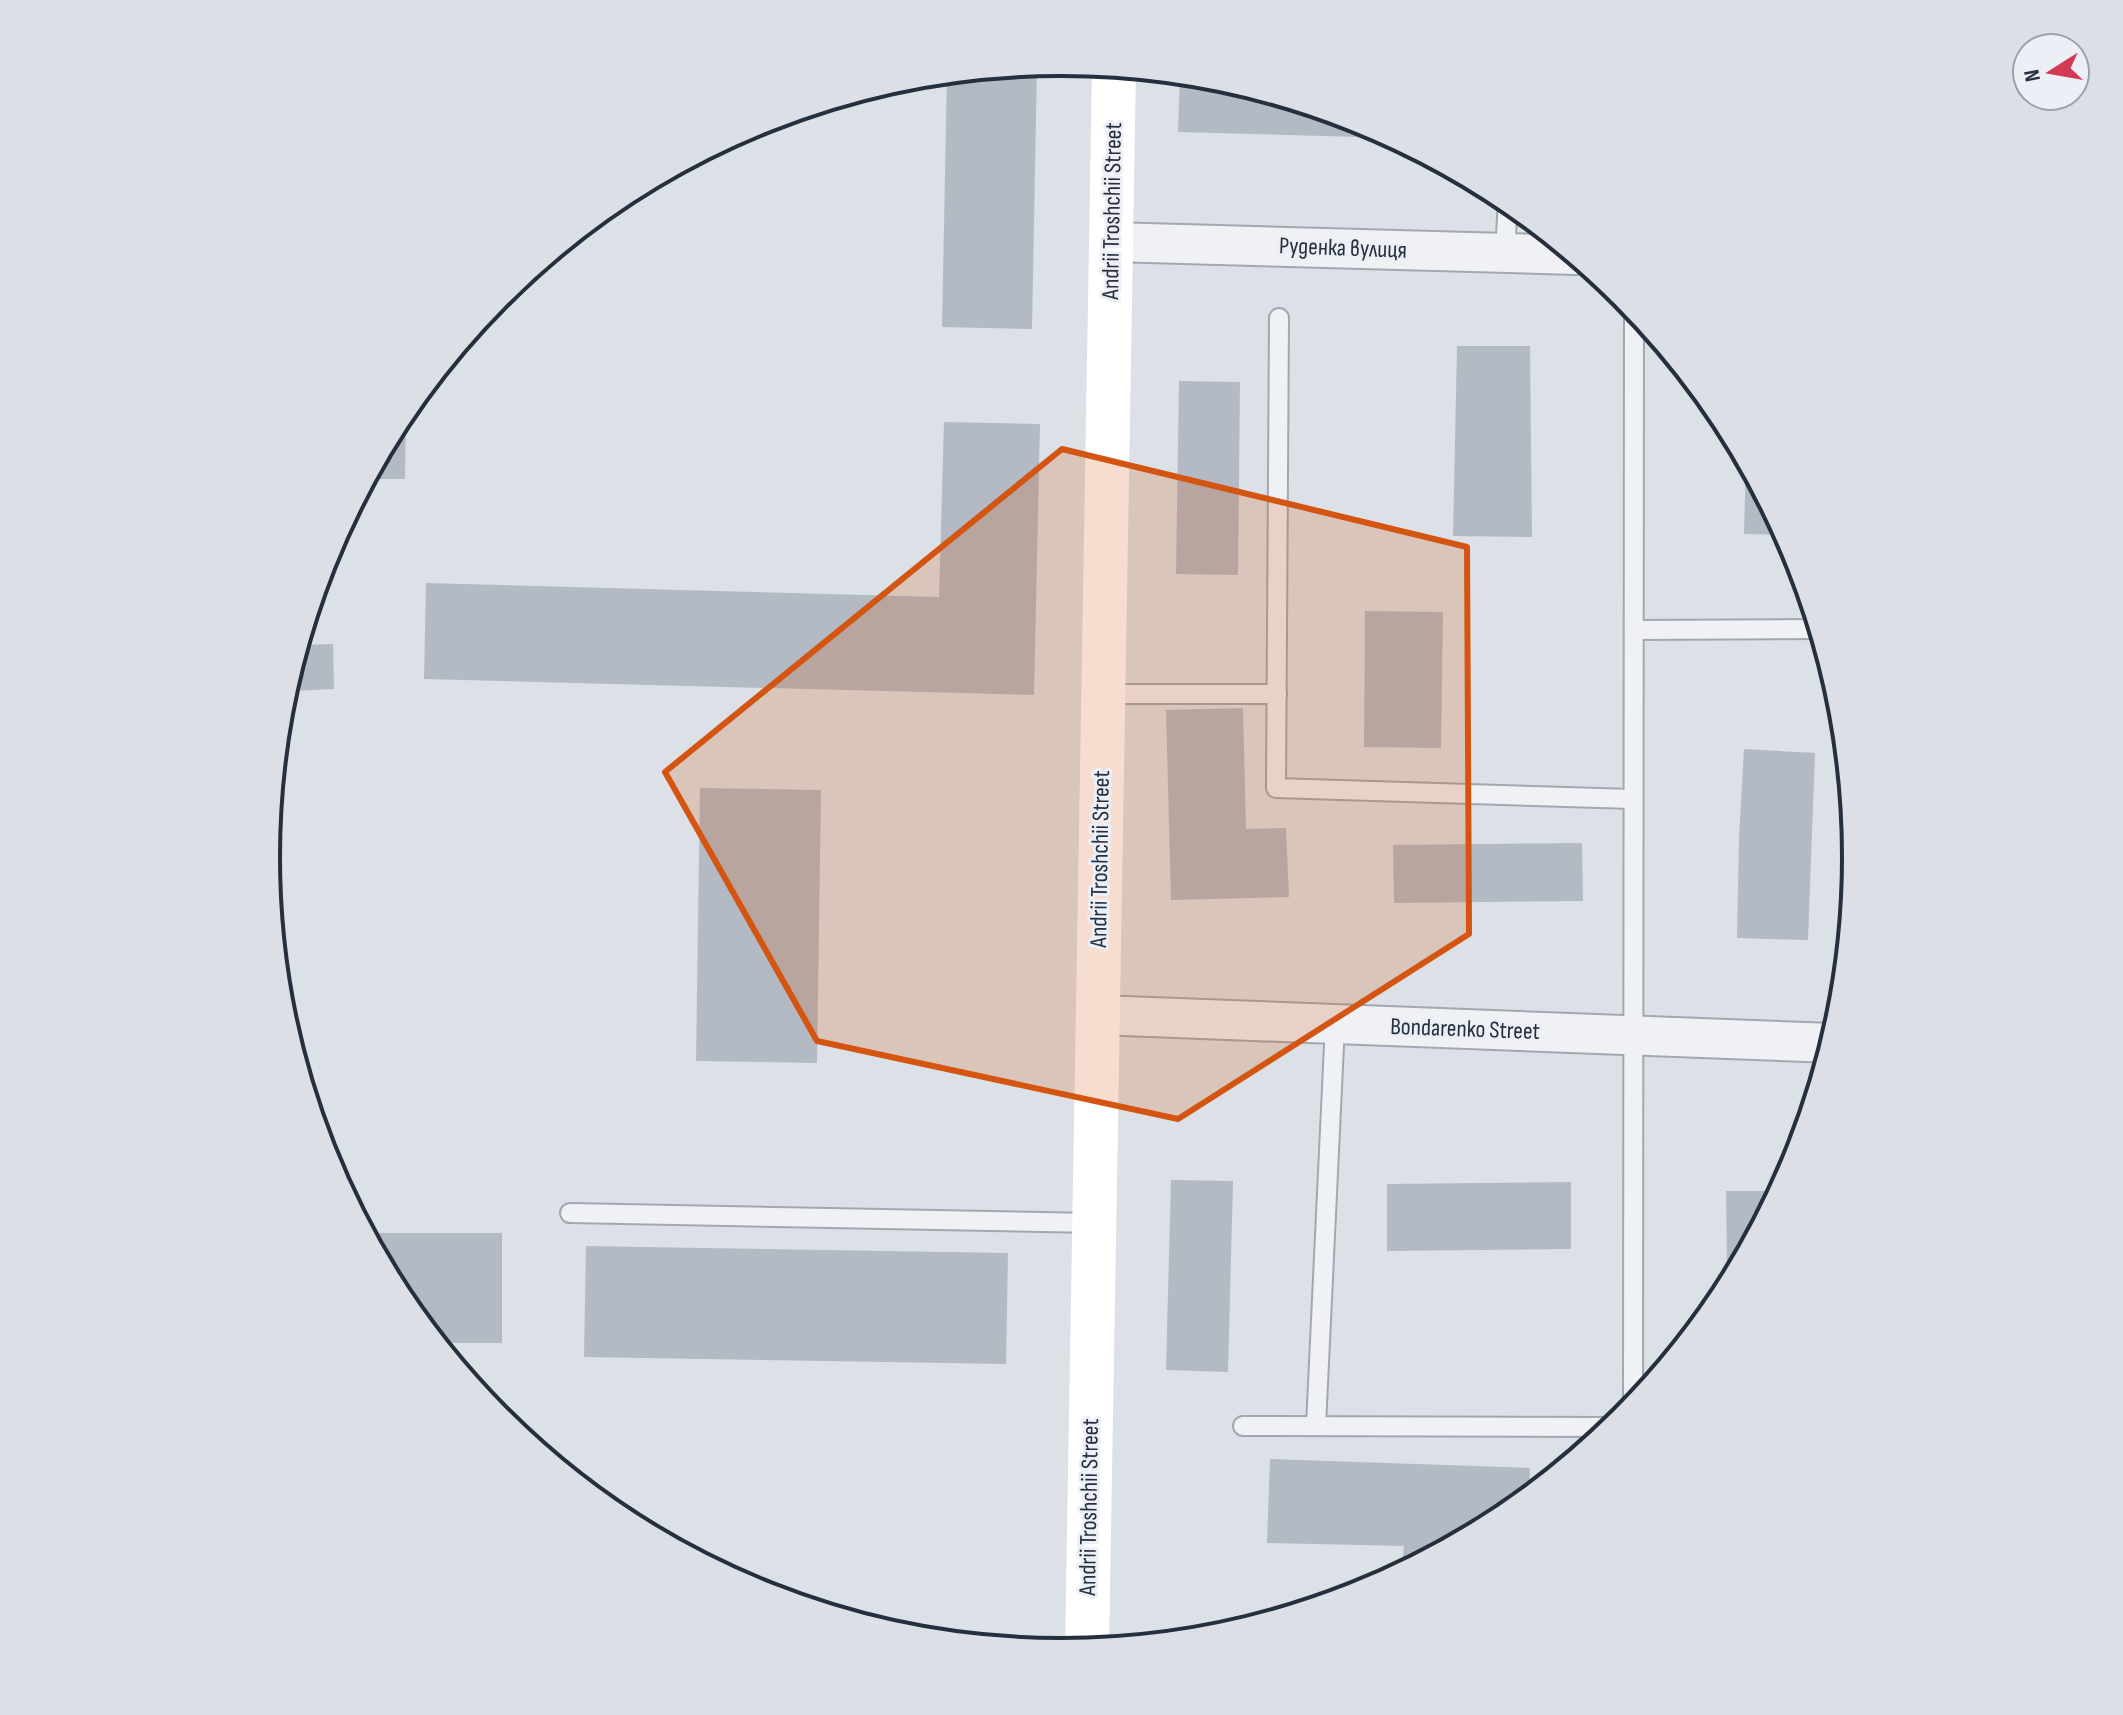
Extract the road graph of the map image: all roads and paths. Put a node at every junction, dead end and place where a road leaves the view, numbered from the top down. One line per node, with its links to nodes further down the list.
1 (1114, 78): 3 (street, Andrii Troshchii Street)
2 (1507, 216): 4 (lane)
3 (1111, 242): 4 (street, Руденка вулиця); 10 (street, Andrii Troshchii Street)
4 (1505, 253): 5 (street, Руденка вулиця)
5 (1558, 254)
6 (1279, 318): 11 (lane)
7 (1634, 326): 9 (lane)
8 (1809, 629): 9 (lane)
9 (1634, 630): 12 (lane)
10 (1103, 694): 11 (lane); 13 (street, Andrii Troshchii Street)
11 (1277, 694): 12 (lane)
12 (1633, 799): 15 (lane)
13 (1098, 1015): 14 (street, Bondarenko Street); 18 (street, Andrii Troshchii Street)
14 (1335, 1024): 15 (street, Bondarenko Street); 21 (lane)
15 (1633, 1036): 16 (street, Bondarenko Street); 19 (lane)
16 (1820, 1043)
17 (570, 1213): 18 (lane)
18 (1094, 1223): 23 (street, Andrii Troshchii Street)
19 (1633, 1390)
20 (1243, 1426): 21 (lane)
21 (1316, 1426): 22 (lane)
22 (1596, 1427)
23 (1087, 1638)

